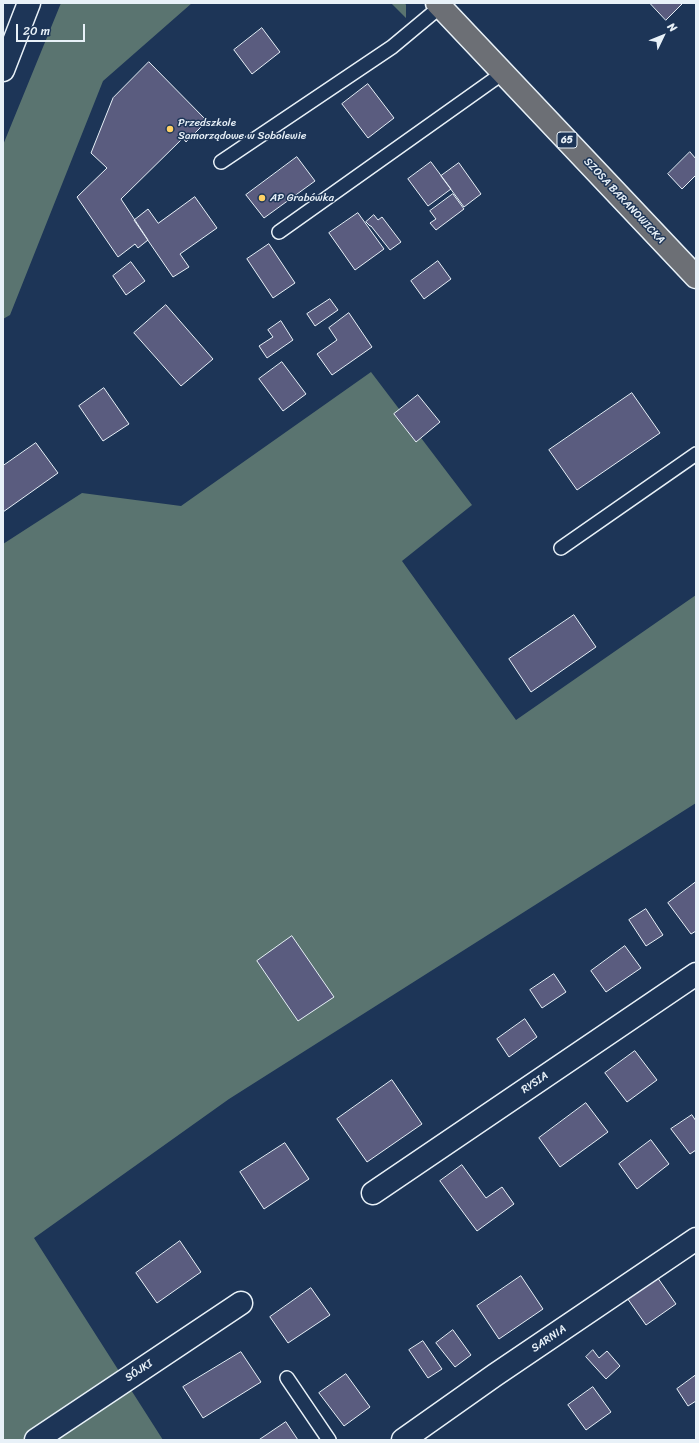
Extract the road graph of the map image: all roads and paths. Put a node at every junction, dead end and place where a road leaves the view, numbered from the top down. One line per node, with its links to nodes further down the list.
1 (29, 3): 3 (street)
2 (439, 5): 4 (main road, SZOSA BARANOWICKA / 65); 5 (lane)
3 (3, 70)
4 (503, 73): 6 (lane); 7 (main road, SZOSA BARANOWICKA / 65)
5 (221, 162)
6 (279, 232)
7 (696, 277)
8 (696, 454): 9 (lane)
9 (561, 548)
10 (696, 974): 11 (street, RYSIA)
11 (373, 1193)
12 (696, 1239): 17 (street, SARNIA)
13 (241, 1303): 15 (street, SÓJKI)
14 (287, 1378): 16 (lane)
15 (36, 1440)
16 (329, 1440)
17 (403, 1440)

